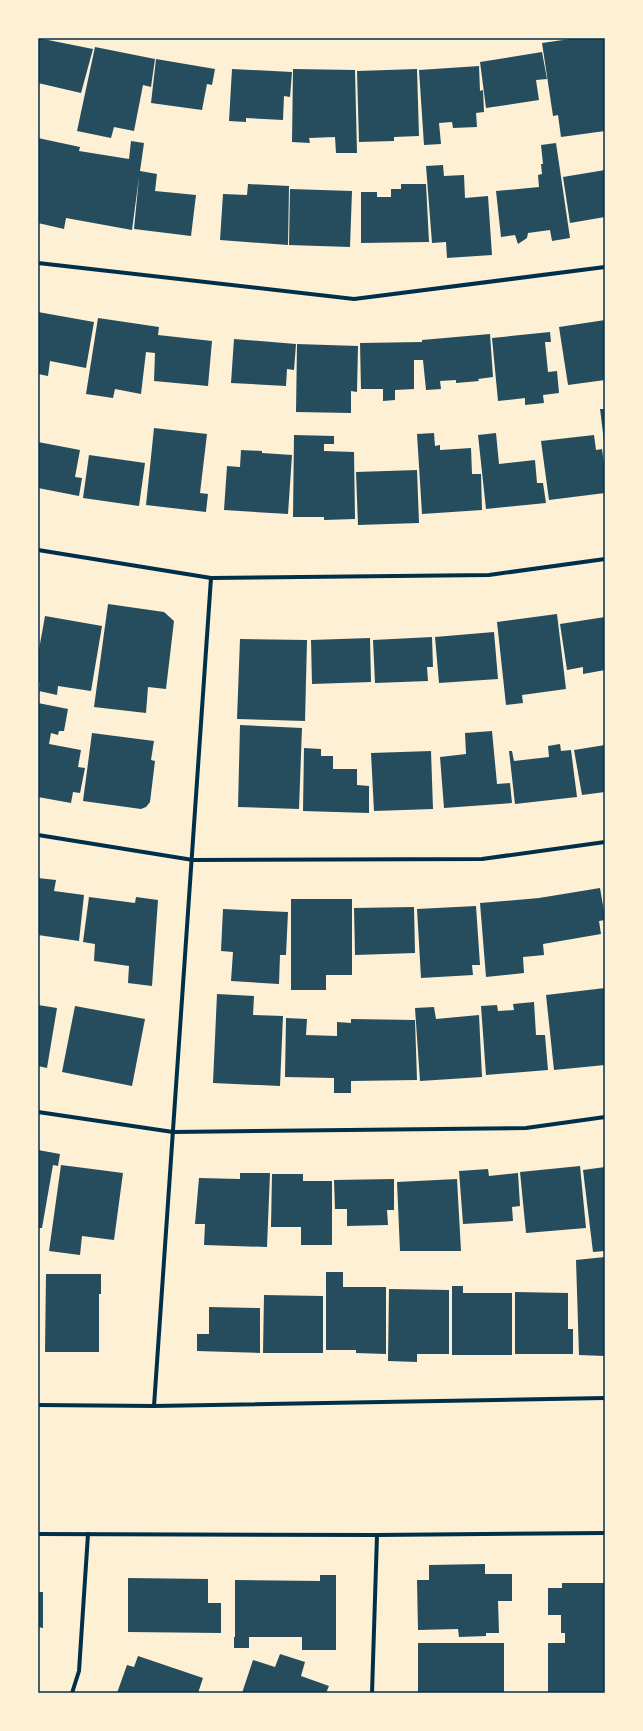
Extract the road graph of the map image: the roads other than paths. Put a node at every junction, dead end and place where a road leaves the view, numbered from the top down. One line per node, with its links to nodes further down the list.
1 (38, 263): 2 (street)
2 (605, 267)
3 (38, 550): 5 (street)
4 (605, 559): 5 (street)
5 (211, 578): 8 (street)
6 (38, 834): 8 (street)
7 (605, 842): 8 (street)
8 (193, 860): 11 (street)
9 (38, 1112): 11 (street)
10 (605, 1117): 11 (street)
11 (173, 1132): 14 (street)
12 (605, 1398): 14 (street)
13 (38, 1405): 14 (street)
14 (154, 1406)
15 (605, 1533): 18 (street)
16 (38, 1534): 17 (street)
17 (88, 1534): 18 (street); 19 (street)
18 (378, 1535): 20 (street)
19 (72, 1693)
20 (372, 1693)

